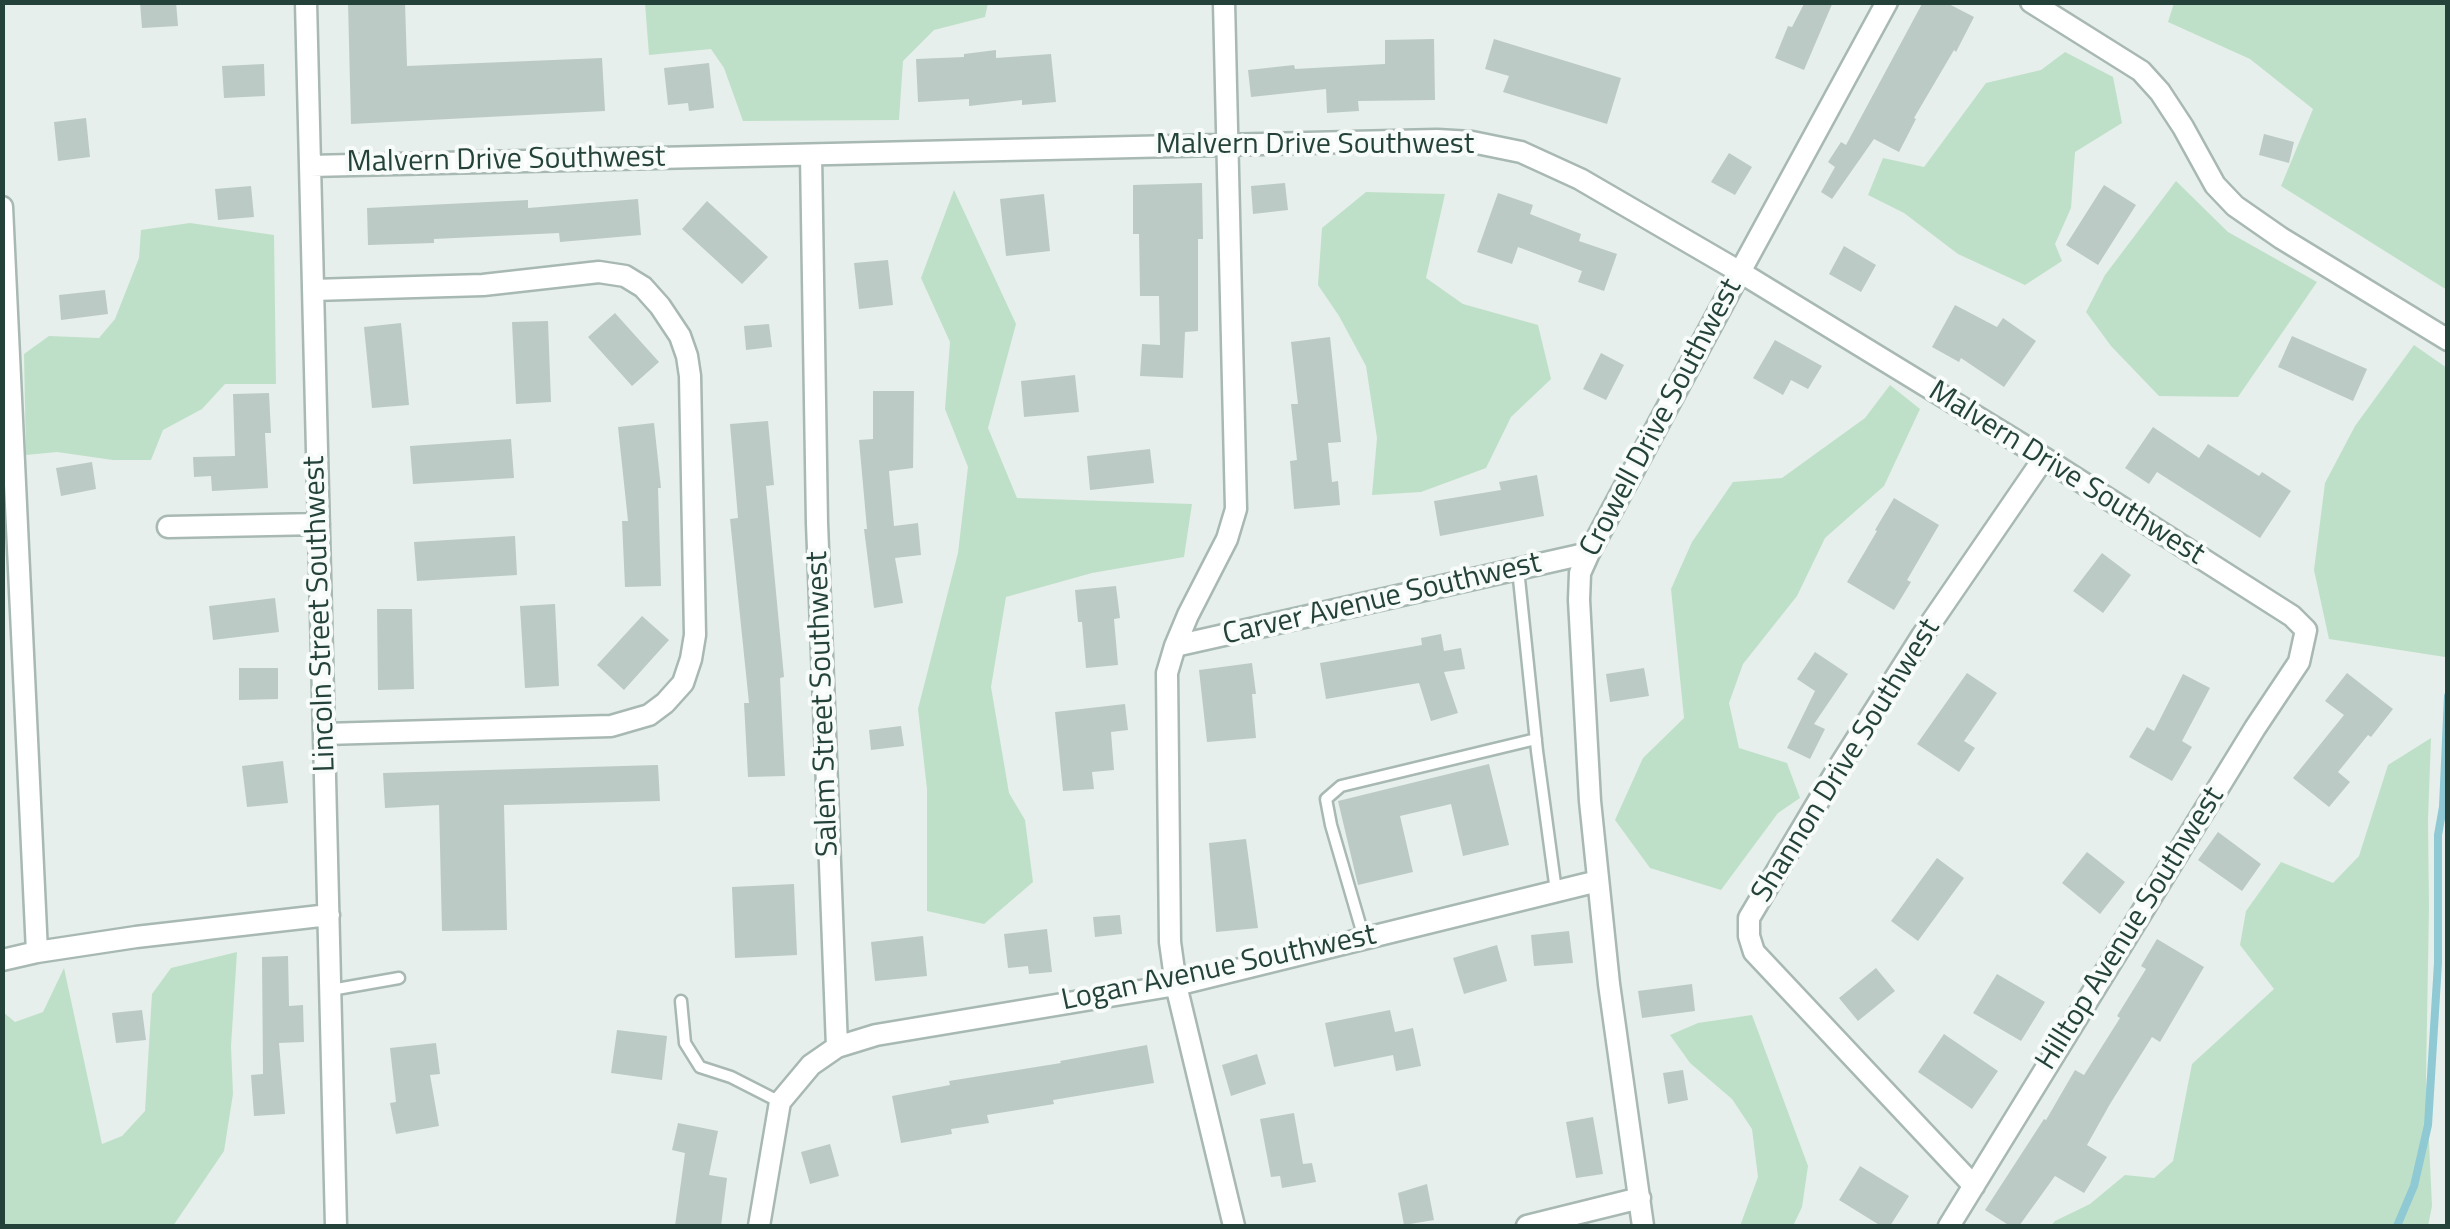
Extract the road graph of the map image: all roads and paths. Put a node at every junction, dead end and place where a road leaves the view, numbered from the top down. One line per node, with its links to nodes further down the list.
1 (306, 2): 7 (street, Lincoln Street Southwest)
2 (1224, 2): 5 (street)
3 (1887, 2): 9 (street, Crowell Drive Southwest)
4 (2032, 2): 11 (street)
5 (1228, 144): 6 (street, Malvern Drive Southwest); 9 (street, Malvern Drive Southwest); 18 (street)
6 (810, 154): 7 (street, Malvern Drive Southwest); 31 (street, Salem Street Southwest)
7 (310, 166): 10 (street, Lincoln Street Southwest)
8 (2, 206): 25 (street)
9 (1740, 272): 12 (street, Malvern Drive Southwest); 15 (street, Crowell Drive Southwest)
10 (313, 290): 13 (street, Lincoln Street Southwest); 19 (street)
11 (2448, 340)
12 (2044, 458): 17 (street, Malvern Drive Southwest); 33 (street, Shannon Drive Southwest)
13 (319, 524): 14 (street); 19 (street, Lincoln Street Southwest)
14 (168, 527)
15 (1588, 553): 16 (street, Carver Avenue Southwest); 21 (street, Crowell Drive Southwest)
16 (1518, 569): 18 (street, Carver Avenue Southwest); 20 (lane)
17 (2306, 630): 33 (street, Hilltop Avenue Southwest)
18 (1174, 646): 28 (street)
19 (324, 734): 23 (street, Lincoln Street Southwest)
20 (1536, 739): 22 (lane); 24 (lane)
21 (1598, 882): 22 (street, Logan Avenue Southwest); 34 (street, Crowell Drive Southwest)
22 (1556, 892): 24 (street, Logan Avenue Southwest)
23 (329, 915): 25 (street); 29 (street, Lincoln Street Southwest)
24 (1364, 939): 28 (street, Logan Avenue Southwest)
25 (37, 952): 26 (street)
26 (2, 960)
27 (399, 978): 29 (lane)
28 (1176, 985): 31 (street, Logan Avenue Southwest); 37 (street)
29 (331, 990): 35 (street, Lincoln Street Southwest)
30 (682, 1001): 32 (lane)
31 (837, 1046): 32 (street)
32 (780, 1102): 36 (street)
33 (1974, 1186): 40 (street, Hilltop Avenue Southwest)
34 (1640, 1198): 38 (street); 39 (street, Crowell Drive Southwest)
35 (336, 1226)
36 (758, 1226)
37 (1234, 1226)
38 (1527, 1226)
39 (1643, 1226)
40 (1949, 1226)

